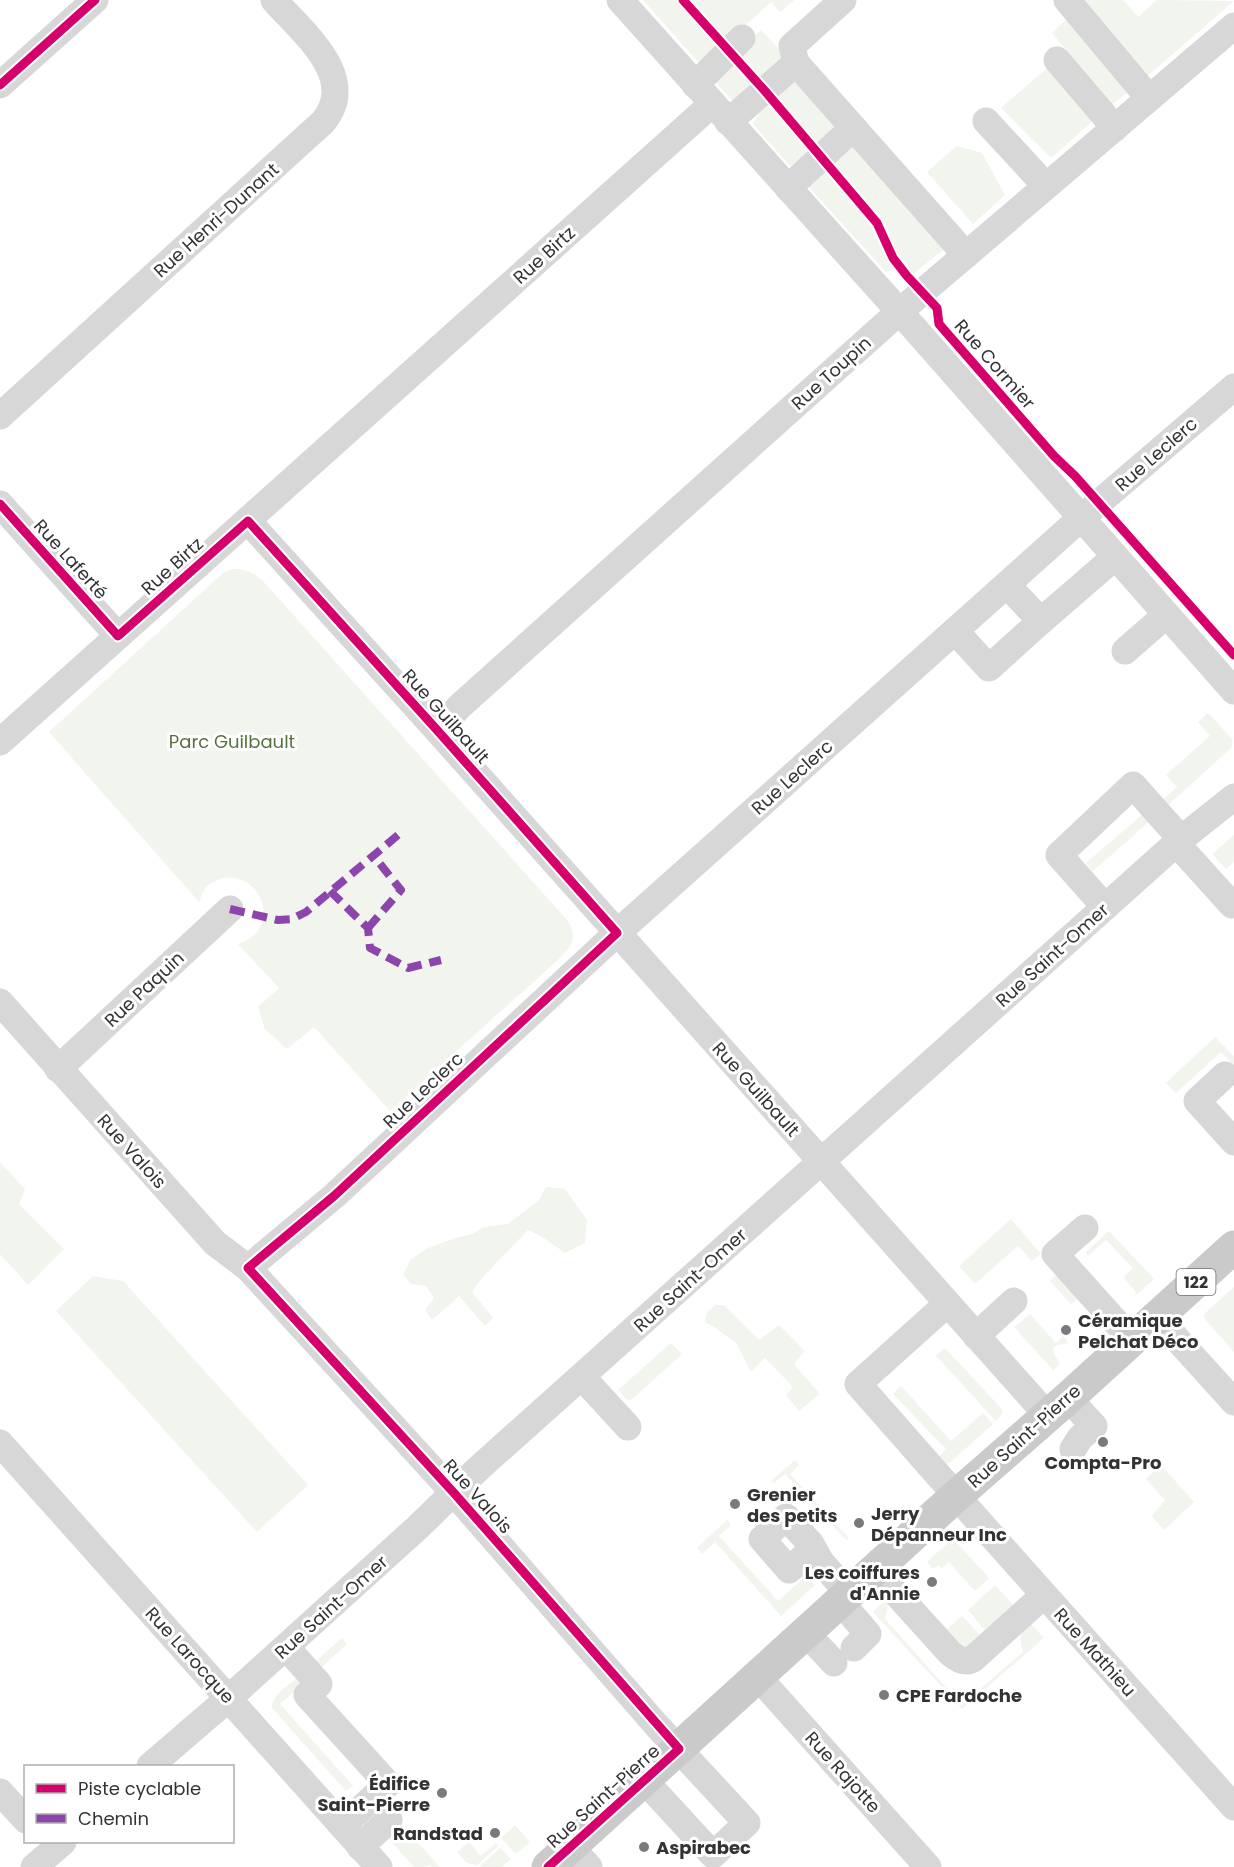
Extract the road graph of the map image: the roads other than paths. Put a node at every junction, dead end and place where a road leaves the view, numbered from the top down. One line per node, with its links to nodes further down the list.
1 (95, 0): 10 (street)
2 (274, 0): 21 (street, Rue Henri-Dunant)
3 (620, 0): 12 (street, Rue Cormier)
4 (843, 0): 9 (street)
5 (1067, 0): 11 (street)
6 (1234, 26): 11 (street, Rue Toupin)
7 (742, 38): 12 (street)
8 (1057, 60): 15 (street)
9 (796, 63): 12 (street); 14 (street)
10 (0, 85)
11 (1149, 98): 15 (street, Rue Toupin)
12 (712, 104): 17 (street, Rue Cormier); 24 (street, Rue Birtz)
13 (986, 121): 16 (street)
14 (853, 128): 17 (street); 18 (street)
15 (1115, 128): 16 (street, Rue Toupin)
16 (1046, 186): 18 (street, Rue Toupin)
17 (788, 188): 19 (street, Rue Cormier)
18 (966, 255): 19 (street, Rue Toupin)
19 (899, 312): 23 (street, Rue Cormier); 33 (street, Rue Toupin)
20 (1234, 387): 23 (street, Rue Leclerc)
21 (0, 416)
22 (0, 504): 30 (street, Rue Laferté)
23 (1081, 519): 25 (street, Rue Cormier); 26 (street, Rue Leclerc)
24 (248, 521): 30 (street, Rue Birtz); 33 (street, Rue Guilbault)
25 (1115, 557): 27 (street, Rue Cormier); 28 (street)
26 (1007, 585): 28 (street); 29 (street, Rue Leclerc)
27 (1166, 615): 31 (street); 32 (street, Rue Cormier)
28 (1041, 621): 29 (street)
29 (955, 632): 40 (street, Rue Leclerc)
30 (118, 636): 34 (street, Rue Birtz)
31 (1125, 651)
32 (1234, 691)
33 (437, 730): 40 (street, Rue Guilbault)
34 (0, 742)
35 (1234, 796): 36 (street, Rue Saint-Omer)
36 (1179, 841): 37 (street); 38 (street, Rue Saint-Omer); 38 (street)
37 (1233, 905)
38 (1105, 907): 45 (street, Rue Saint-Omer)
39 (230, 909): 42 (street, Rue Paquin)
40 (617, 933): 45 (street, Rue Guilbault); 48 (street, Rue Leclerc)
41 (0, 1002): 42 (street, Rue Valois)
42 (58, 1069): 48 (street, Rue Valois)
43 (1225, 1075): 44 (street)
44 (1234, 1142)
45 (821, 1163): 50 (street, Rue Guilbault); 54 (street, Rue Saint-Omer)
46 (1084, 1227): 53 (street)
47 (1234, 1247): 51 (main road, Rue Saint-Pierre / 122)
48 (248, 1268): 60 (street, Rue Valois)
49 (1014, 1301): 52 (street)
50 (947, 1304): 52 (street, Rue Guilbault); 61 (street, Rue Mathieu)
51 (1157, 1317): 53 (main road, Rue Saint-Pierre / 122); 55 (street)
52 (976, 1336): 56 (street, Rue Guilbault)
53 (1132, 1340): 56 (main road, Rue Saint-Pierre / 122)
54 (582, 1377): 57 (street); 60 (street, Rue Saint-Omer)
55 (1234, 1402)
56 (1058, 1407): 59 (street, Rue Guilbault); 61 (main road, Rue Saint-Pierre / 122)
57 (628, 1427)
58 (0, 1443): 69 (street, Rue Larocque)
59 (1073, 1449)
60 (454, 1493): 67 (street, Rue Saint-Omer); 70 (street, Rue Valois)
61 (956, 1496): 63 (main road, Rue Saint-Pierre / 122); 64 (street, Rue Mathieu)
62 (813, 1549): 65 (street)
63 (875, 1570): 64 (street); 65 (main road, Rue Saint-Pierre / 122)
64 (1044, 1595): 74 (street, Rue Mathieu)
65 (845, 1598): 66 (main road, Rue Saint-Pierre / 122); 66 (street)
66 (806, 1633): 68 (main road, Rue Saint-Pierre / 122)
67 (286, 1647): 69 (street, Rue Saint-Omer); 77 (street)
68 (758, 1677): 70 (main road, Rue Saint-Pierre / 122); 81 (street, Rue Rajotte)
69 (229, 1698): 71 (street, Rue Saint-Omer); 77 (street, Rue Larocque)
70 (679, 1749): 72 (main road, Rue Saint-Pierre / 122); 72 (street, Rue Valois)
71 (152, 1765)
72 (644, 1780): 79 (main road, Rue Saint-Pierre / 122)
73 (0, 1792): 75 (street)
74 (1234, 1807)
75 (24, 1818)
76 (389, 1820): 78 (street)
77 (342, 1826): 78 (street, Rue Larocque)
78 (360, 1846): 80 (street, Rue Larocque)
79 (570, 1860)
80 (379, 1867)
81 (928, 1867)

